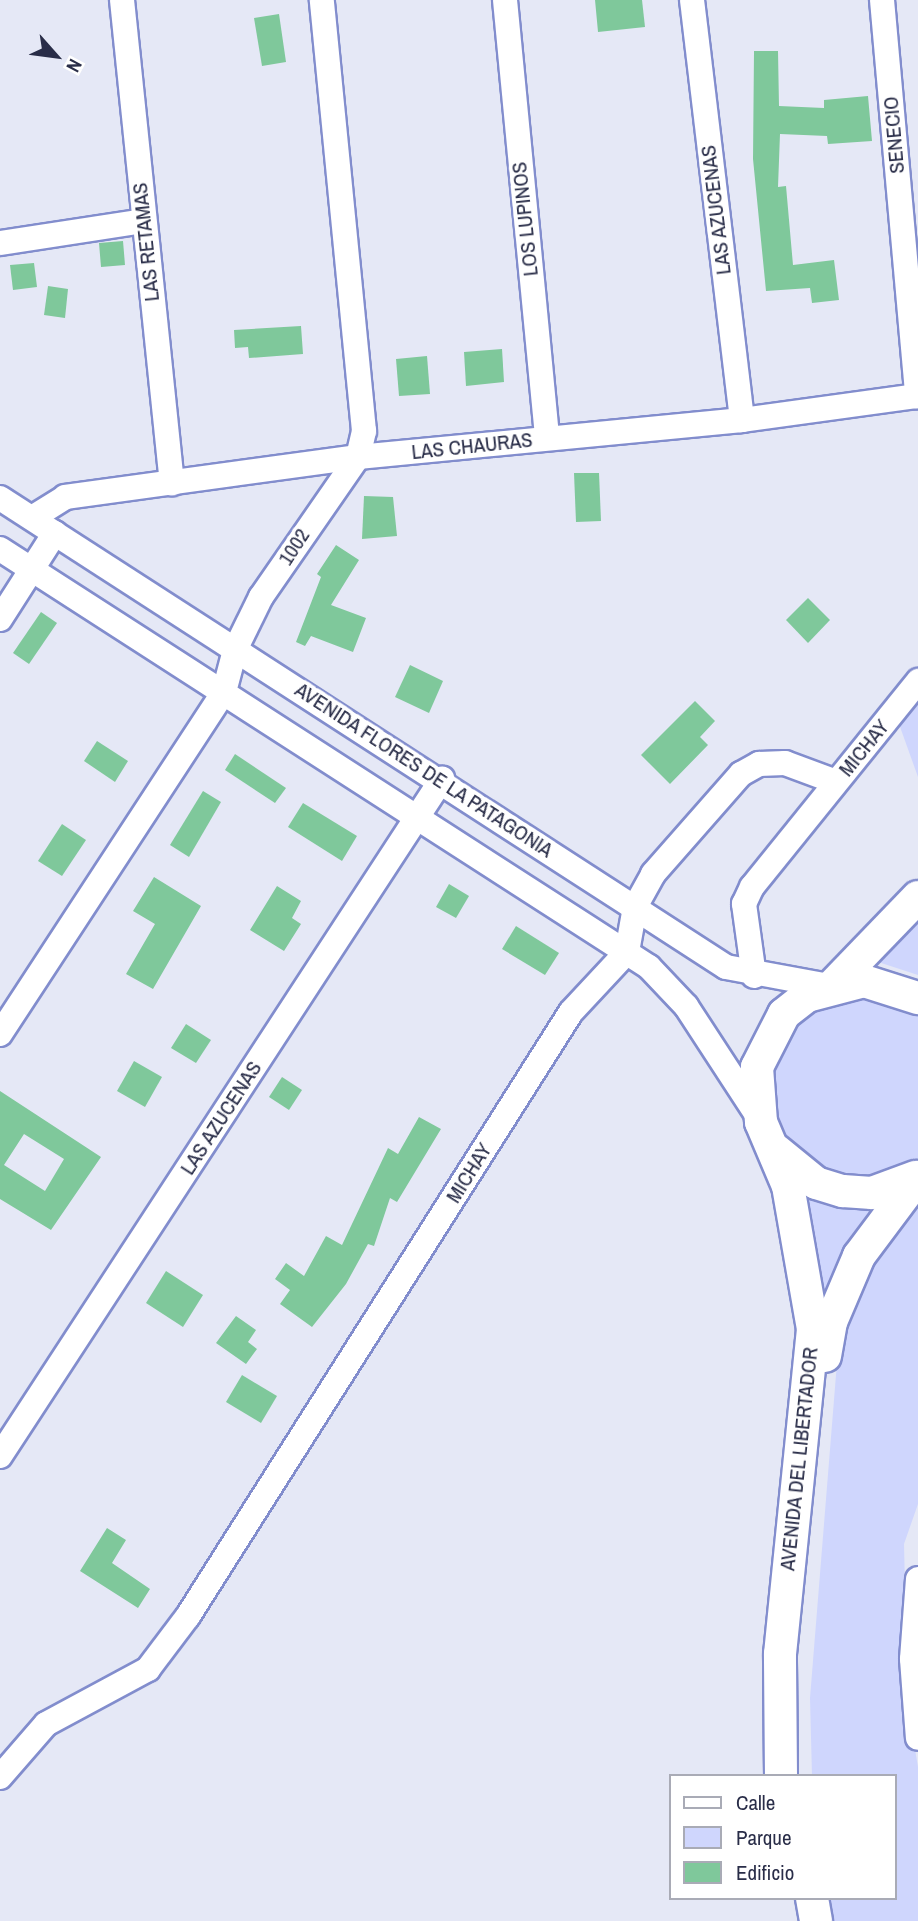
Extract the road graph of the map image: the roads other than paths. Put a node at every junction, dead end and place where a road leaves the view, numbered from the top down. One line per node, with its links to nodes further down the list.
1 (122, 0): 6 (street, LAS RETAMAS)
2 (322, 0): 11 (street, 1002)
3 (505, 0): 10 (street, LOS LUPINOS)
4 (692, 0): 9 (street, LAS AZUCENAS)
5 (882, 0): 8 (street, SENECIO)
6 (144, 221): 7 (street); 12 (street, LAS RETAMAS)
7 (0, 243)
8 (918, 396): 9 (street, LAS CHAURAS)
9 (742, 420): 10 (street, LAS CHAURAS)
10 (547, 438): 11 (street, LAS CHAURAS)
11 (358, 457): 12 (street, LAS CHAURAS); 19 (street, 1002)
12 (172, 483): 14 (street, LAS CHAURAS)
13 (0, 498): 14 (street, AVENIDA FLORES DE LA PATAGONIA)
14 (32, 519): 15 (street, AVENIDA FLORES DE LA PATAGONIA)
15 (55, 533): 17 (street); 19 (street, AVENIDA FLORES DE LA PATAGONIA)
16 (0, 549): 17 (street, AVENIDA FLORES DE LA PATAGONIA)
17 (32, 570): 18 (street); 21 (street, AVENIDA FLORES DE LA PATAGONIA)
18 (0, 619)
19 (235, 649): 21 (street, 1002); 22 (street, AVENIDA FLORES DE LA PATAGONIA)
20 (918, 681): 23 (street, MICHAY)
21 (223, 692): 24 (street, AVENIDA FLORES DE LA PATAGONIA); 31 (street, 1002)
22 (442, 779): 24 (street, LAS AZUCENAS); 26 (street, AVENIDA FLORES DE LA PATAGONIA)
23 (836, 782): 26 (street, MICHAY); 28 (street, MICHAY)
24 (418, 816): 27 (street, AVENIDA FLORES DE LA PATAGONIA); 34 (street, LAS AZUCENAS)
25 (918, 897): 29 (main road, AVENIDA DEL LIBERTADOR)
26 (635, 907): 27 (street, MICHAY); 28 (street, AVENIDA FLORES DE LA PATAGONIA)
27 (627, 951): 32 (street, AVENIDA FLORES DE LA PATAGONIA); 40 (street, MICHAY)
28 (754, 976): 29 (street, AVENIDA FLORES DE LA PATAGONIA)
29 (832, 985): 30 (main road, AVENIDA DEL LIBERTADOR); 32 (main road, AVENIDA DEL LIBERTADOR)
30 (918, 998)
31 (0, 1034)
32 (767, 1135): 33 (main road, AVENIDA DEL LIBERTADOR); 38 (main road, AVENIDA DEL LIBERTADOR)
33 (918, 1176): 39 (main road, AVENIDA DEL LIBERTADOR)
34 (0, 1456)
35 (918, 1579): 36 (street)
36 (916, 1615): 37 (street)
37 (918, 1738)
38 (781, 1774)
39 (797, 1774)
40 (0, 1777)
41 (795, 1900): 43 (main road)
42 (812, 1900): 44 (main road)
43 (799, 1921)
44 (816, 1921)

